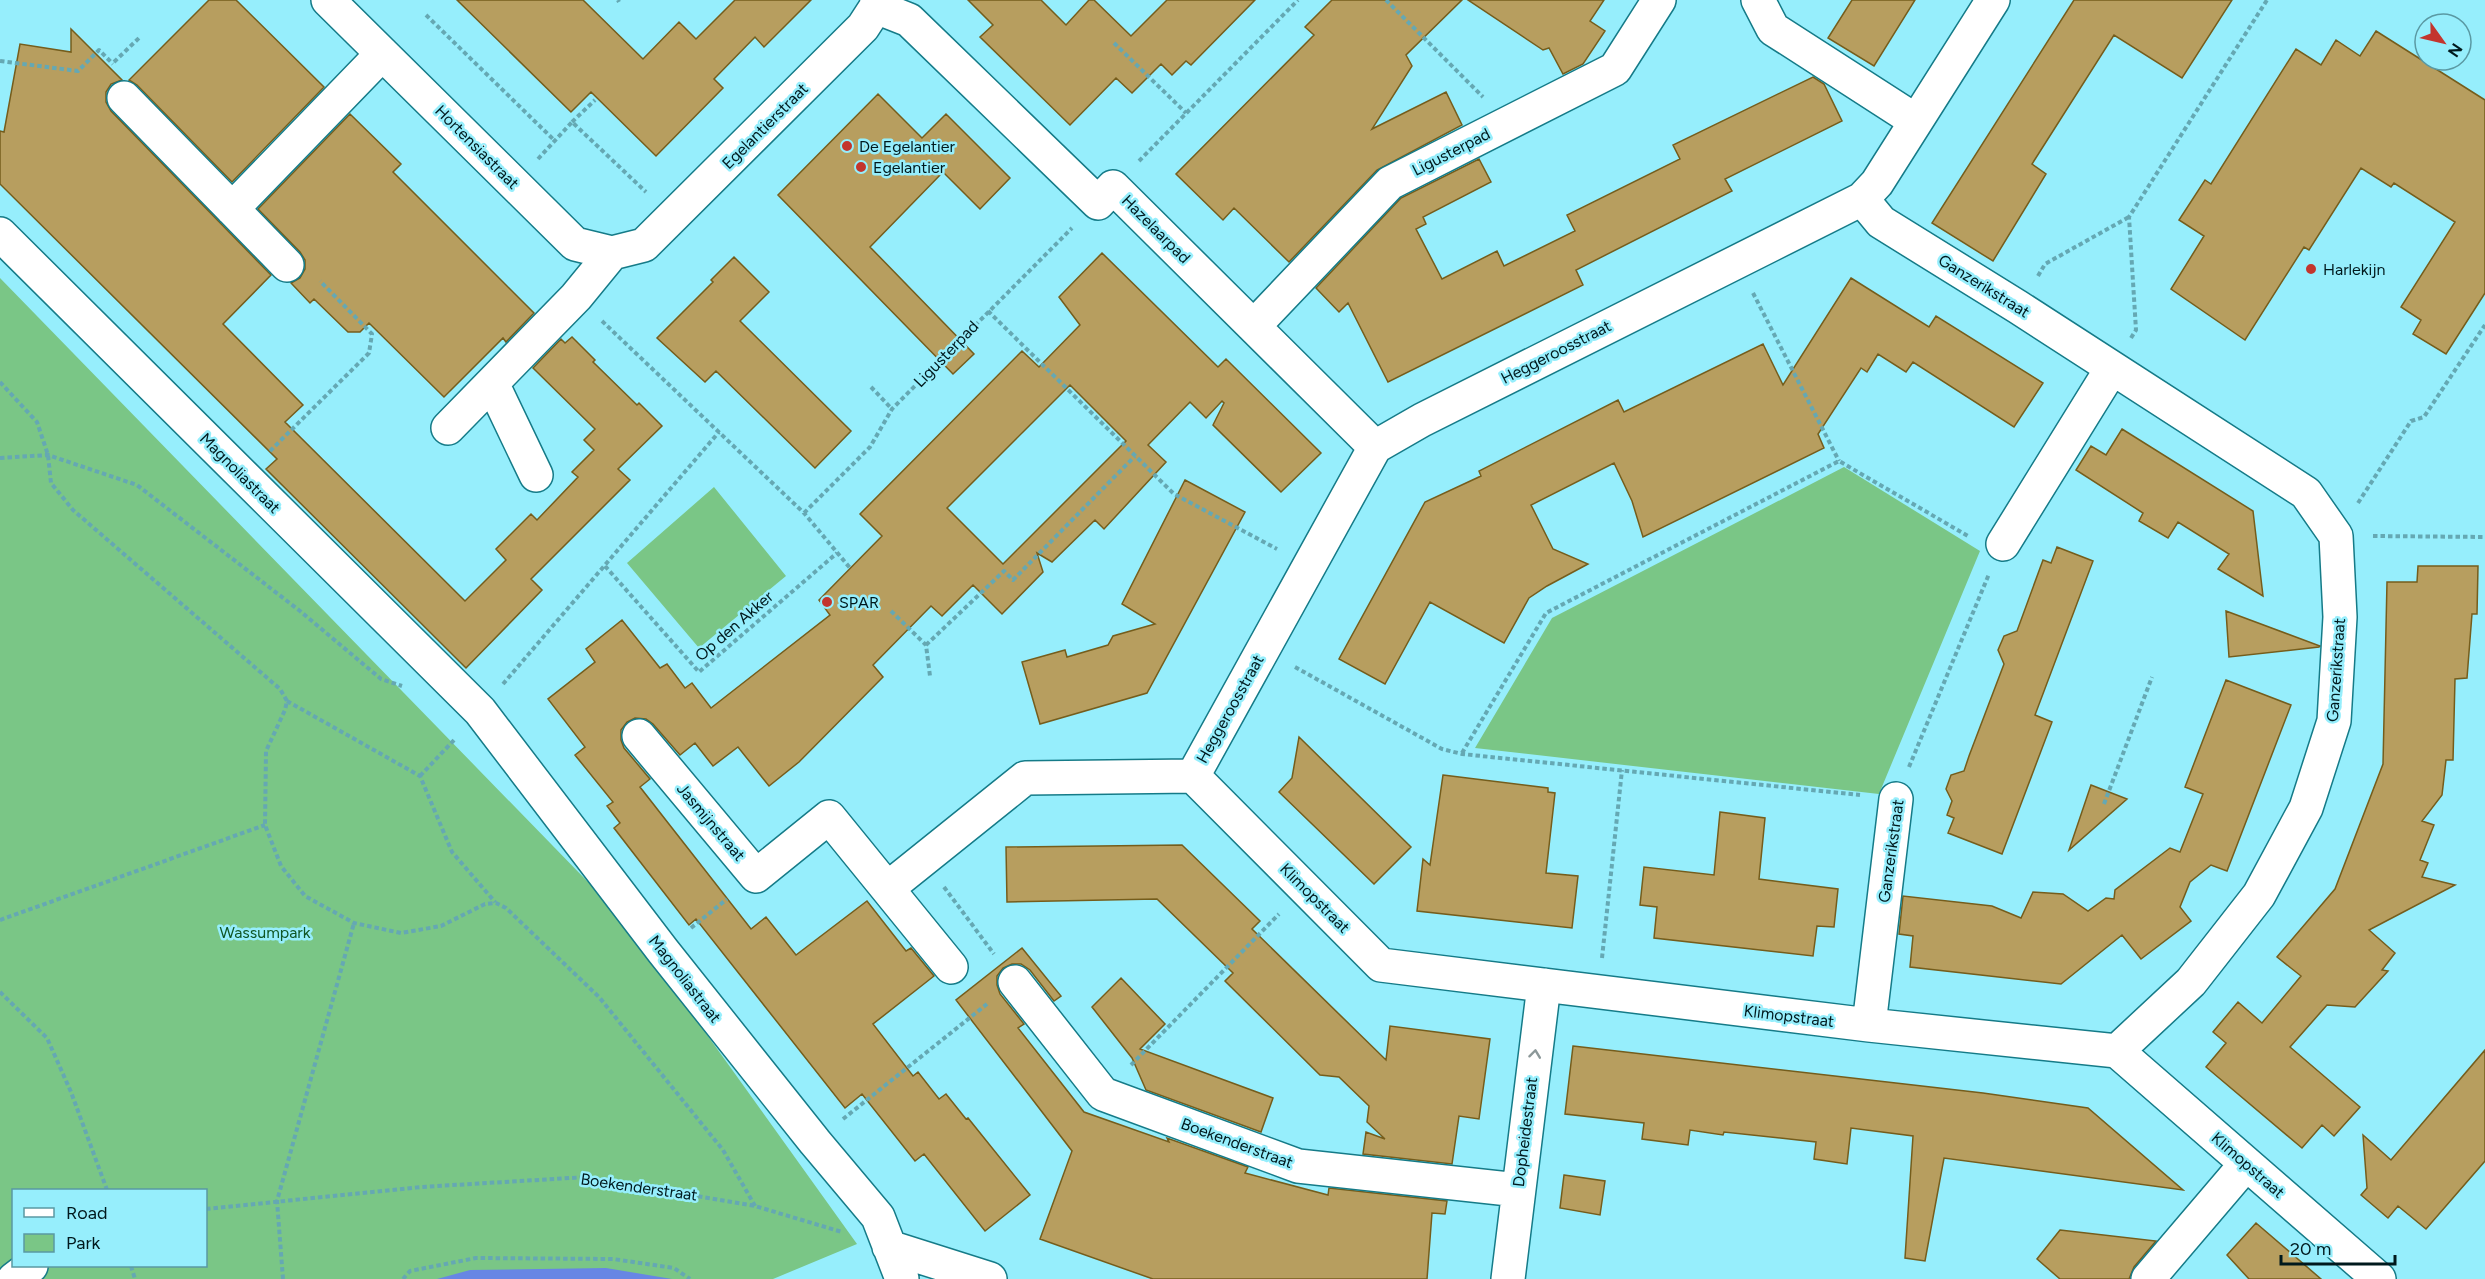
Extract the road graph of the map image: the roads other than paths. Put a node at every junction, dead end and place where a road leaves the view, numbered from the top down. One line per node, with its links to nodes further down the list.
1 (328, 0): 6 (street, Hortensiastraat)
2 (1659, 0): 15 (street, Ligusterpad)
3 (1758, 0): 8 (street)
4 (1993, 0): 8 (street, Heggeroosstraat)
5 (877, 3): 12 (street, Egelantierstraat); 15 (street, Hazelaarpad)
6 (382, 54): 10 (street); 13 (street, Hortensiastraat)
7 (121, 84): 10 (street)
8 (1916, 121): 9 (street, Heggeroosstraat)
9 (1862, 199): 16 (street, Ganzerikstraat); 19 (street, Heggeroosstraat)
10 (232, 209): 14 (street)
11 (0, 234): 33 (street, Magnoliastraat)
12 (644, 245): 13 (street, Hortensiastraat)
13 (612, 253): 17 (street)
14 (287, 265)
15 (1254, 326): 19 (street, Hazelaarpad)
16 (2112, 368): 21 (street); 30 (street, Ganzerikstraat)
17 (492, 383): 18 (street); 20 (street)
18 (448, 428)
19 (1376, 447): 23 (street, Heggeroosstraat)
20 (536, 475)
21 (2000, 549)
22 (639, 736): 25 (street, Jasmijnstraat)
23 (1193, 776): 25 (street); 28 (street, Klimopstraat)
24 (1896, 799): 29 (street, Ganzerikstraat)
25 (888, 888): 26 (street, Jasmijnstraat)
26 (951, 967)
27 (1015, 982): 32 (street, Boekenderstraat)
28 (1544, 985): 29 (street, Klimopstraat); 32 (street, Dopheidestraat, one-way to 28)
29 (1869, 1025): 30 (street, Klimopstraat)
30 (2117, 1052): 31 (street, Klimopstraat)
31 (2246, 1164): 39 (street); 40 (street, Klimopstraat)
32 (1518, 1190): 38 (street, Dopheidestraat)
33 (889, 1247): 36 (street, Magnoliastraat); 37 (street)
34 (30, 1267): 35 (street)
35 (14, 1279)
36 (903, 1279)
37 (990, 1279)
38 (1508, 1279)
39 (2148, 1279)
40 (2379, 1279)

